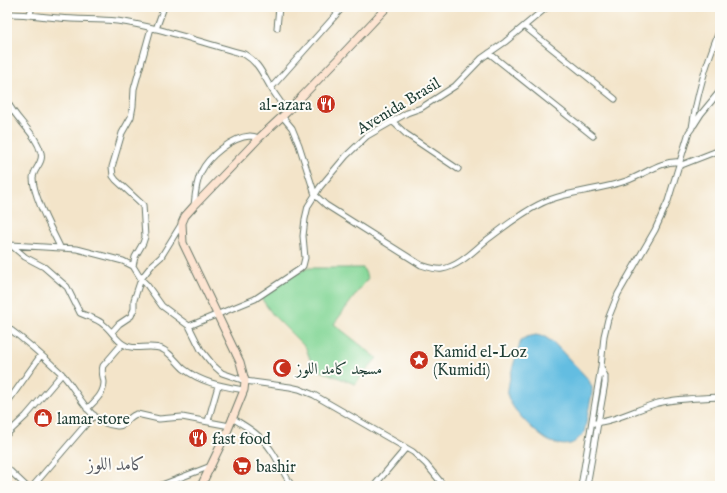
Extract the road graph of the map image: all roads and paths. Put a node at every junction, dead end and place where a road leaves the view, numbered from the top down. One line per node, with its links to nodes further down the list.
1 (32, 7): 8 (street)
2 (164, 7): 10 (street)
3 (279, 7): 11 (street)
4 (343, 7): 14 (street)
5 (387, 7): 18 (main road)
6 (547, 7): 9 (street, Avenida Brasil)
7 (7, 14): 8 (street)
8 (30, 14): 10 (street)
9 (524, 26): 13 (street, Avenida Brasil); 16 (street)
10 (154, 28): 14 (street); 31 (street)
11 (278, 28)
12 (720, 29): 20 (street)
13 (489, 53): 19 (street, Avenida Brasil); 21 (street)
14 (271, 88): 18 (street)
15 (720, 91): 20 (street)
16 (615, 99)
17 (7, 101): 30 (street)
18 (284, 114): 22 (main road); 26 (street)
19 (392, 121): 25 (street); 26 (street, Avenida Brasil)
20 (692, 128): 24 (street)
21 (593, 136)
22 (259, 138): 27 (main road); 27 (street)
23 (720, 150): 24 (street)
24 (679, 164): 26 (street); 39 (street)
25 (458, 169)
26 (315, 195): 33 (street, Avenida Brasil)
27 (194, 206): 28 (main road)
28 (182, 222): 32 (street); 33 (main road)
29 (9, 244): 30 (street); 36 (street)
30 (60, 247): 31 (street)
31 (133, 266): 32 (street)
32 (140, 279): 34 (street); 36 (street)
33 (218, 315): 34 (street, Avenida Brasil); 41 (main road)
34 (189, 326): 41 (street)
35 (7, 327): 38 (street)
36 (112, 332): 37 (street)
37 (122, 344): 42 (street); 46 (street)
38 (41, 356): 40 (street); 45 (street)
39 (601, 367): 50 (street); 51 (street)
40 (62, 374): 46 (street); 52 (street)
41 (245, 381): 43 (main road); 53 (street)
42 (218, 386): 43 (street); 48 (street)
43 (244, 390): 49 (main road)
44 (720, 397): 50 (street)
45 (7, 403)
46 (87, 409): 47 (street)
47 (94, 415): 48 (street); 58 (street)
48 (208, 421): 49 (street)
49 (231, 422): 54 (main road); 61 (street)
50 (599, 422): 51 (street); 56 (street)
51 (592, 423): 56 (street)
52 (7, 434)
53 (406, 448): 62 (street); 63 (street)
54 (211, 466): 59 (street); 60 (main road)
55 (7, 468): 57 (street)
56 (586, 473): 64 (street); 65 (street)
57 (26, 486)
58 (33, 486)
59 (159, 486)
60 (202, 486)
61 (292, 486)
62 (374, 486)
63 (444, 486)
64 (581, 486)
65 (587, 486)

